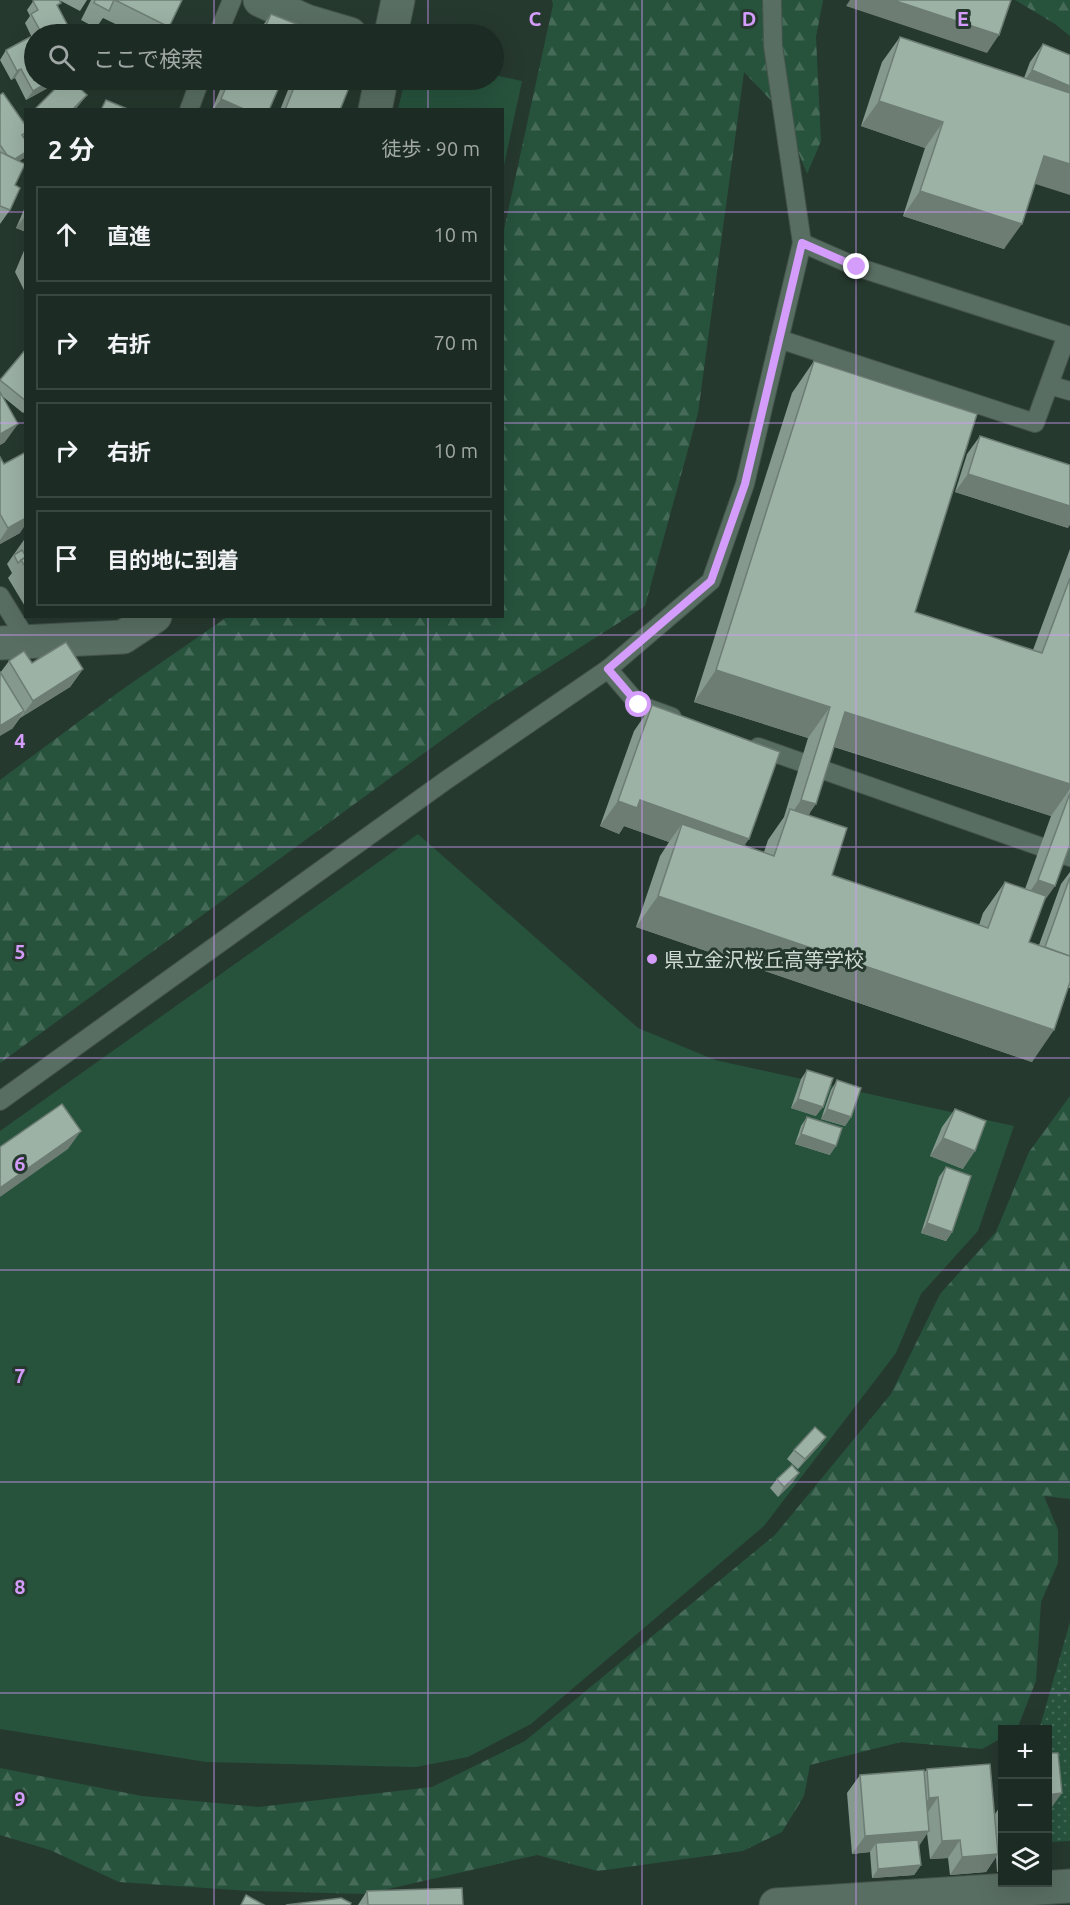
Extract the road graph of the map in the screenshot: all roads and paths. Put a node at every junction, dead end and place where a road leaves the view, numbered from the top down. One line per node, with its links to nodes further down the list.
1 (232, 0): 5 (lane)
2 (260, 0): 6 (street)
3 (398, 0): 7 (street)
4 (772, 0): 12 (lane)
5 (222, 24)
6 (316, 24)
7 (393, 24)
8 (196, 90): 10 (lane)
9 (379, 90): 11 (street)
10 (190, 108)
11 (375, 108)
12 (802, 243): 13 (lane); 14 (lane)
13 (779, 339): 14 (lane); 19 (lane)
14 (1049, 385): 15 (lane)
15 (1070, 391)
16 (0, 596): 18 (lane)
17 (152, 618): 18 (street)
18 (14, 642)
19 (608, 669): 20 (lane); 23 (lane)
20 (683, 720)
21 (739, 740): 22 (lane)
22 (1070, 857)
23 (0, 1101)
24 (1070, 1886): 26 (street)
25 (776, 1905): 26 (street)
26 (784, 1905)

